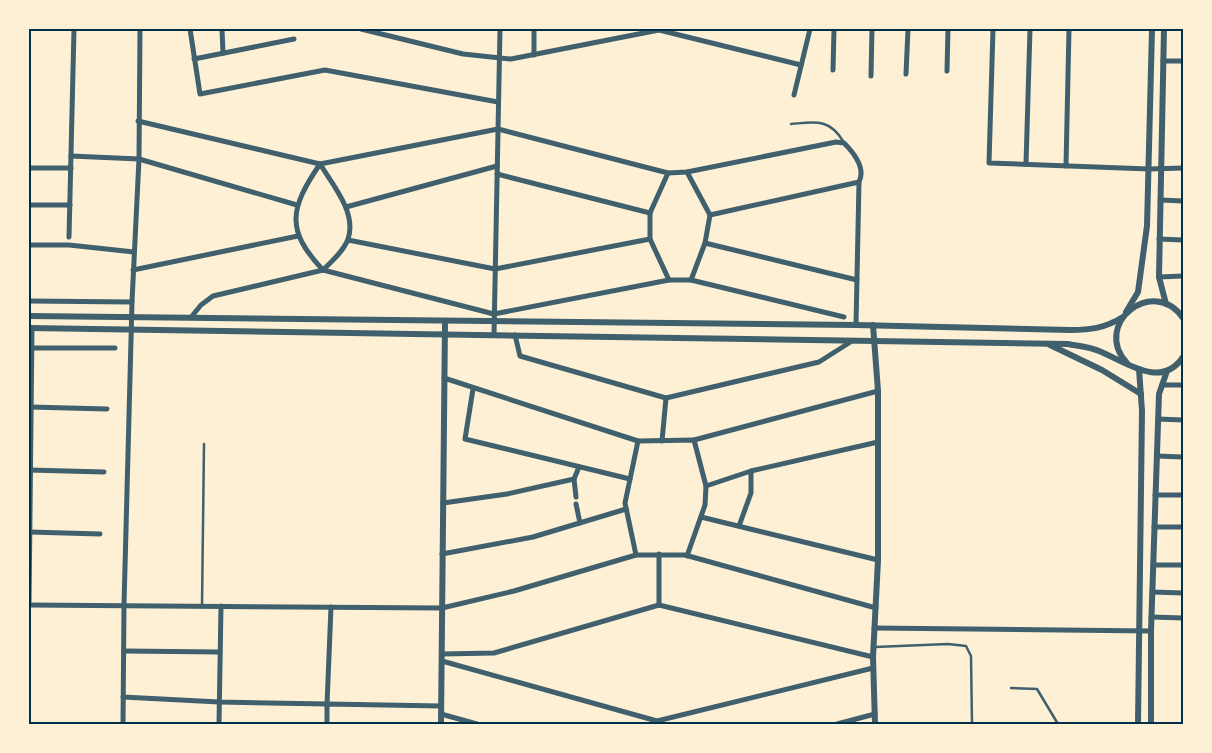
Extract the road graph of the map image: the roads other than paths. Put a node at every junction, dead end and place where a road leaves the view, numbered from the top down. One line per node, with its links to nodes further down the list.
1 (74, 29): 37 (street)
2 (140, 29): 33 (street)
3 (190, 29): 23 (street)
4 (222, 29): 20 (street)
5 (361, 29): 22 (street)
6 (500, 29): 22 (street)
7 (534, 29): 21 (street)
8 (810, 29): 26 (street)
9 (834, 29): 27 (street)
10 (872, 29): 30 (street)
11 (908, 29): 29 (street)
12 (948, 29): 28 (street)
13 (993, 29): 40 (street)
14 (1030, 29): 40 (street)
15 (1069, 29): 42 (street)
16 (1152, 29): 46 (street)
17 (1164, 29): 24 (street)
18 (659, 30): 21 (street); 26 (street)
19 (294, 39): 20 (street)
20 (223, 53): 23 (street)
21 (534, 55): 22 (street)
22 (499, 58): 32 (street)
23 (194, 59): 32 (street)
24 (1163, 61): 25 (street); 47 (street)
25 (1183, 61)
26 (801, 65): 31 (street)
27 (833, 70)
28 (947, 71)
29 (906, 74)
30 (871, 76)
31 (794, 95)
32 (498, 102): 35 (street)
33 (138, 122): 38 (street); 39 (street)
34 (791, 124): 36 (lane)
35 (498, 129): 39 (street); 41 (street); 49 (street)
36 (844, 143): 48 (street); 51 (street)
37 (71, 156): 38 (street); 44 (street)
38 (139, 158): 56 (street); 69 (street)
39 (320, 164): 56 (street); 57 (street)
40 (1026, 164): 42 (street)
41 (497, 166): 50 (street); 57 (street)
42 (1066, 166): 46 (street)
43 (29, 168): 44 (street)
44 (71, 168): 55 (street)
45 (1183, 168): 47 (street)
46 (1149, 169): 47 (street); 82 (street)
47 (1161, 169): 52 (street)
48 (687, 172): 49 (street); 59 (street)
49 (668, 173): 58 (street)
50 (497, 174): 58 (street); 70 (street)
51 (859, 182): 59 (street); 77 (street)
52 (1160, 200): 53 (street); 63 (street)
53 (1183, 201)
54 (29, 205): 55 (street)
55 (70, 205): 61 (street)
56 (297, 205): 60 (street)
57 (346, 207): 64 (street)
58 (650, 213): 62 (street)
59 (710, 215): 66 (street)
60 (298, 236): 71 (street); 72 (street)
61 (69, 237): 68 (lane)
62 (650, 239): 70 (street); 75 (street)
63 (1159, 239): 65 (street); 74 (street)
64 (348, 240): 70 (street); 72 (street)
65 (1183, 240)
66 (705, 243): 76 (street); 77 (street)
67 (29, 245): 68 (street)
68 (69, 246): 69 (street)
69 (134, 252): 71 (street)
70 (494, 269): 81 (street)
71 (134, 270): 79 (street)
72 (323, 270): 81 (street); 84 (street)
73 (1183, 276): 74 (street)
74 (1159, 277): 80 (street)
75 (669, 280): 76 (street); 81 (street)
76 (691, 280): 86 (street)
77 (857, 280): 90 (street)
78 (29, 301): 79 (street)
79 (132, 302): 85 (street)
80 (1166, 304): 82 (street); 87 (street)
81 (494, 314): 89 (street)
82 (1125, 314): 91 (street); 103 (street)
83 (29, 316): 85 (street)
84 (192, 316): 85 (street); 88 (street)
85 (132, 317): 93 (street)
86 (844, 317)
87 (1183, 318)
88 (445, 321): 89 (street); 94 (street)
89 (494, 322): 90 (street); 95 (street)
90 (856, 325): 91 (street)
91 (874, 325): 98 (street)
92 (30, 328): 93 (street); 100 (street)
93 (132, 330): 94 (street); 154 (street)
94 (444, 334): 95 (street); 106 (street)
95 (494, 335): 96 (street)
96 (515, 335): 97 (street); 112 (street)
97 (852, 341): 98 (street); 112 (street)
98 (875, 341): 99 (street); 110 (street)
99 (1048, 344): 103 (street); 111 (street)
100 (32, 348): 101 (street); 113 (street)
101 (114, 348)
102 (1183, 357): 105 (street)
103 (1128, 364): 104 (street)
104 (1139, 369): 105 (street); 111 (street)
105 (1167, 371): 107 (street)
106 (444, 378): 109 (street); 134 (street)
107 (1162, 385): 108 (street); 115 (street)
108 (1183, 385)
109 (473, 389): 118 (street); 124 (street)
110 (878, 390): 117 (street); 120 (street)
111 (1141, 394): 164 (street)
112 (666, 398): 119 (street)
113 (30, 407): 114 (street); 125 (street)
114 (107, 409)
115 (1158, 419): 116 (street); 122 (street)
116 (1183, 420)
117 (694, 440): 119 (street); 130 (street)
118 (638, 441): 119 (street); 129 (street)
119 (662, 441)
120 (878, 442): 126 (street); 148 (street)
121 (204, 444): 155 (lane)
122 (1157, 456): 123 (street); 131 (street)
123 (1183, 456)
124 (579, 467): 128 (street); 129 (street)
125 (29, 470): 127 (street); 142 (street)
126 (751, 471): 130 (street); 139 (street)
127 (104, 472)
128 (574, 479): 133 (street); 134 (street)
129 (630, 479): 136 (street)
130 (706, 486): 137 (street)
131 (1155, 495): 132 (street); 140 (street)
132 (1183, 495)
133 (576, 497)
134 (443, 503): 144 (street)
135 (576, 504): 138 (street)
136 (626, 509): 138 (street); 146 (street)
137 (701, 516): 139 (street); 147 (street)
138 (580, 523): 144 (street)
139 (739, 526): 148 (street)
140 (1154, 526): 141 (street); 149 (street)
141 (1183, 528)
142 (29, 532): 143 (street); 153 (street)
143 (100, 534)
144 (442, 554): 159 (street)
145 (660, 554): 146 (street); 147 (street); 157 (street)
146 (636, 555): 159 (street)
147 (687, 556): 160 (street)
148 (878, 560): 160 (street)
149 (1153, 565): 150 (street); 151 (street)
150 (1183, 566)
151 (1152, 592): 152 (street); 161 (street)
152 (1183, 593)
153 (29, 605): 154 (street)
154 (124, 606): 155 (street); 167 (street)
155 (202, 606): 156 (street)
156 (221, 606): 158 (street); 168 (street)
157 (659, 606): 169 (street); 170 (street)
158 (331, 607): 159 (street); 175 (street)
159 (442, 608): 170 (street)
160 (876, 608): 163 (street)
161 (1151, 617): 162 (street); 165 (street)
162 (1183, 618)
163 (874, 628): 164 (street); 166 (street)
164 (1140, 631): 165 (street); 189 (street)
165 (1151, 631): 190 (street)
166 (874, 647): 169 (street); 187 (lane)
167 (124, 651): 168 (street); 173 (street)
168 (220, 652): 174 (street)
169 (873, 657): 171 (street)
170 (442, 658): 176 (street); 179 (street)
171 (874, 668): 178 (street); 179 (street)
172 (1011, 688): 188 (lane)
173 (124, 697): 174 (street); 180 (street)
174 (219, 702): 175 (street); 181 (street)
175 (327, 704): 176 (street); 182 (street)
176 (441, 706): 177 (street)
177 (441, 714): 183 (street); 184 (street)
178 (875, 714): 185 (street); 186 (street)
179 (657, 722)
180 (124, 724)
181 (219, 724)
182 (327, 724)
183 (441, 724)
184 (476, 724)
185 (837, 724)
186 (875, 724)
187 (972, 724)
188 (1058, 724)
189 (1138, 724)
190 (1151, 724)

